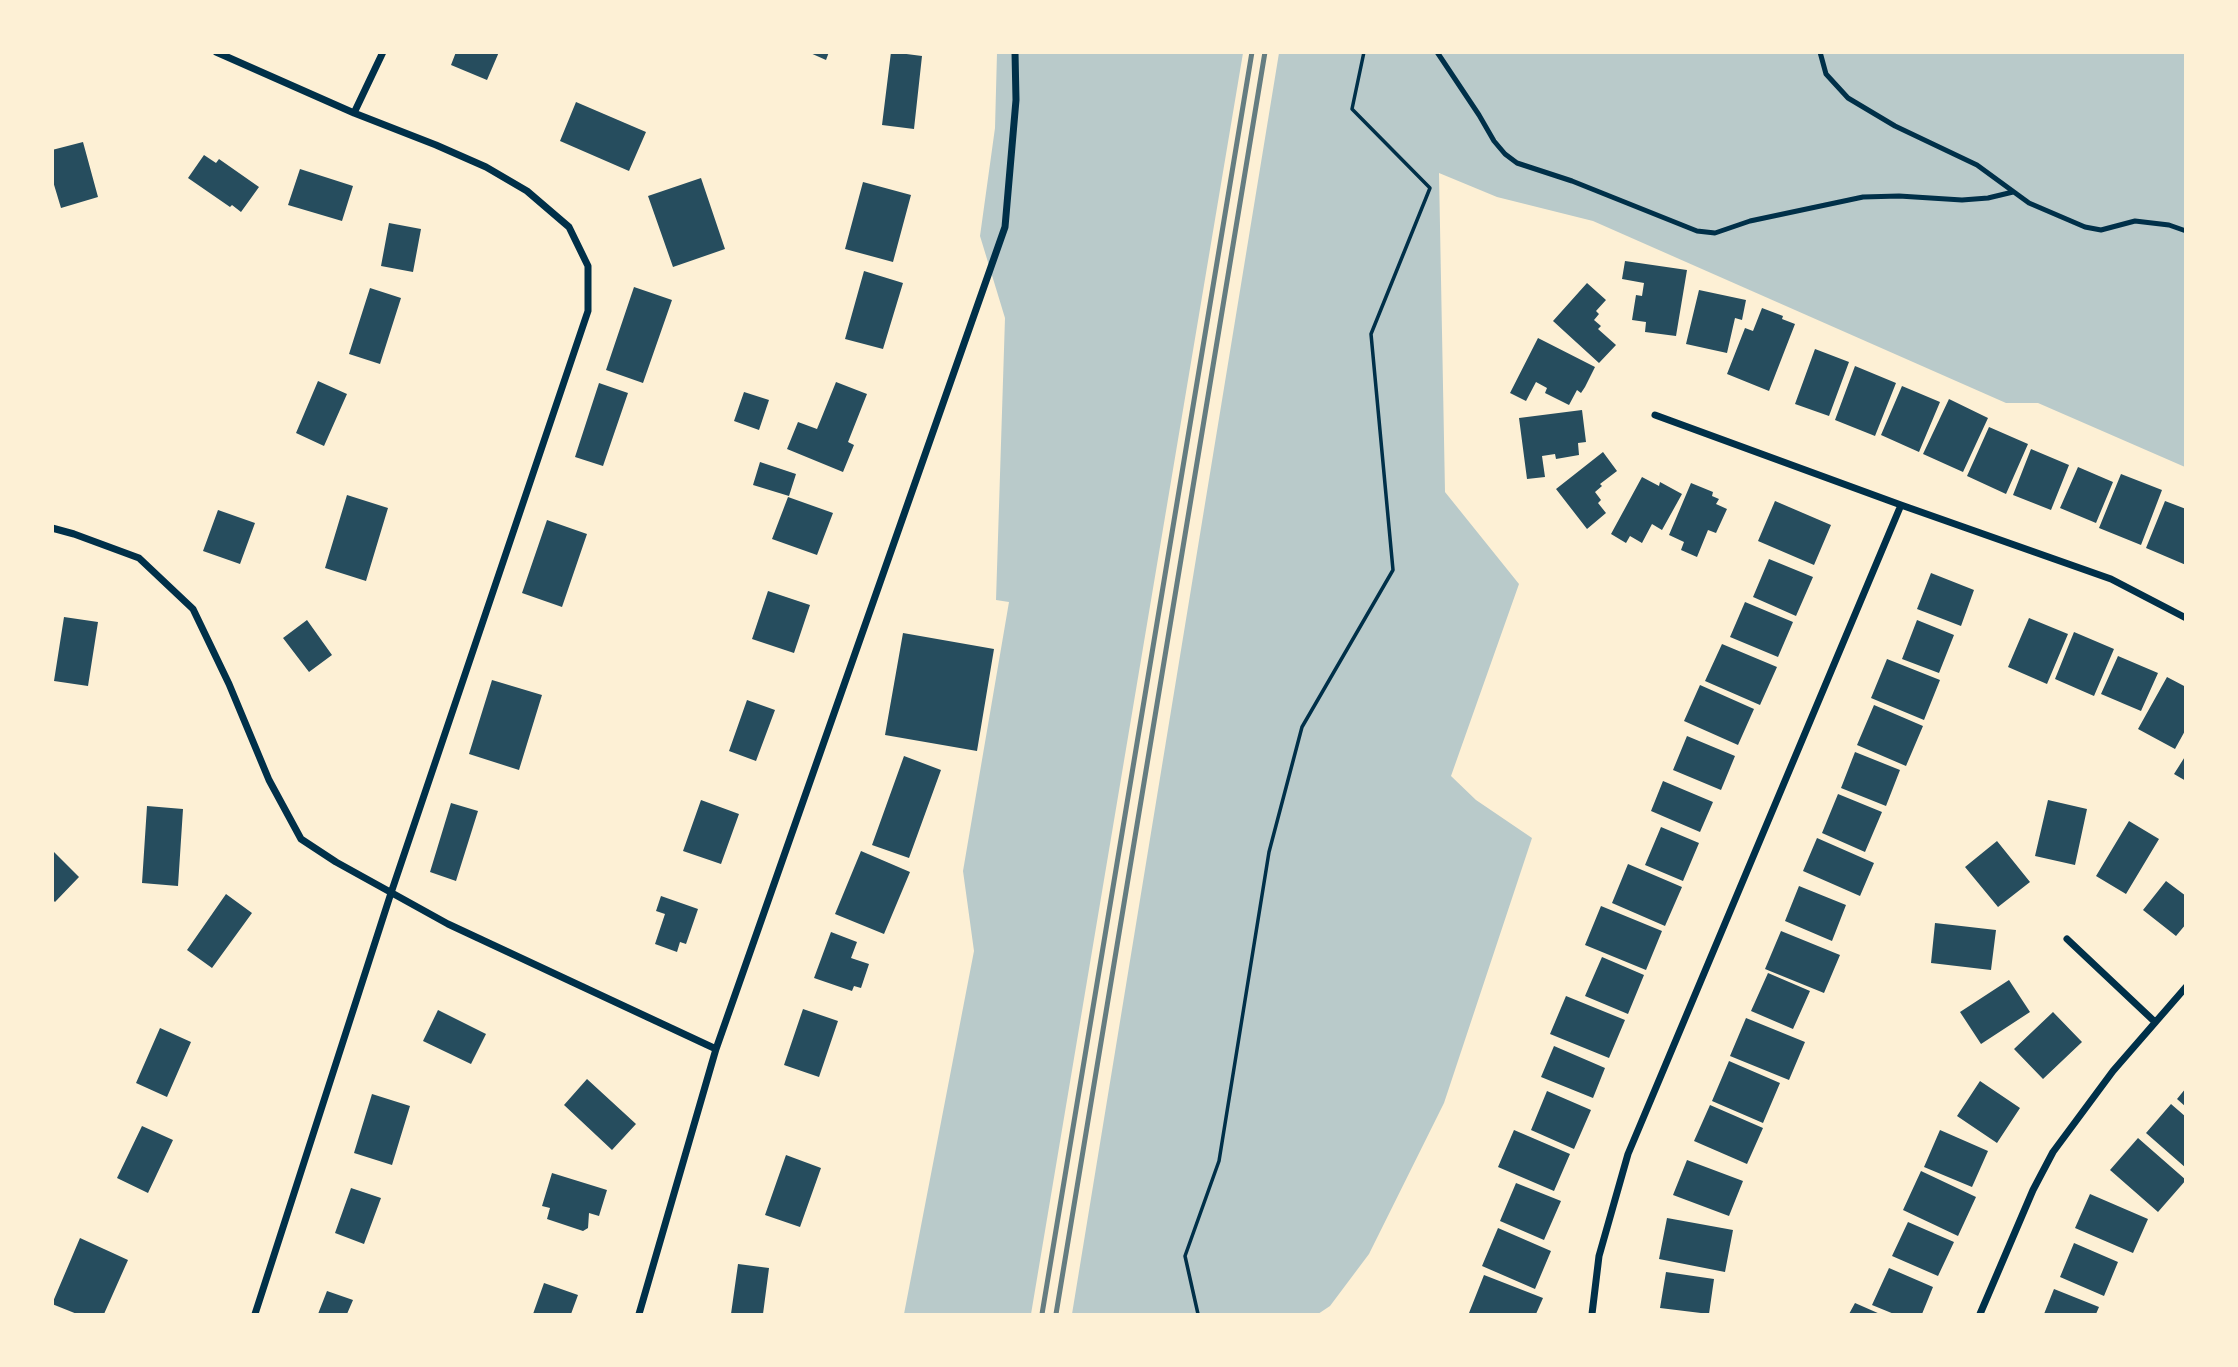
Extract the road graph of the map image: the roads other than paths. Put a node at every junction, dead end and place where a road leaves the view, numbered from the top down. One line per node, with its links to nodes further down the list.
1 (216, 52): 6 (street)
2 (383, 52): 6 (street)
3 (1015, 52): 17 (street)
4 (1437, 52): 7 (lane)
5 (1819, 52): 7 (lane)
6 (354, 113): 13 (street)
7 (2013, 192): 8 (lane)
8 (2186, 231)
9 (1655, 415): 10 (street)
10 (1901, 505): 12 (street); 20 (street)
11 (52, 528): 13 (street)
12 (2186, 618)
13 (391, 893): 17 (street); 18 (street)
14 (2067, 939): 16 (street)
15 (2186, 987): 16 (street)
16 (2155, 1022): 21 (street)
17 (716, 1049): 19 (street)
18 (255, 1314)
19 (639, 1314)
20 (1592, 1314)
21 (1980, 1314)

